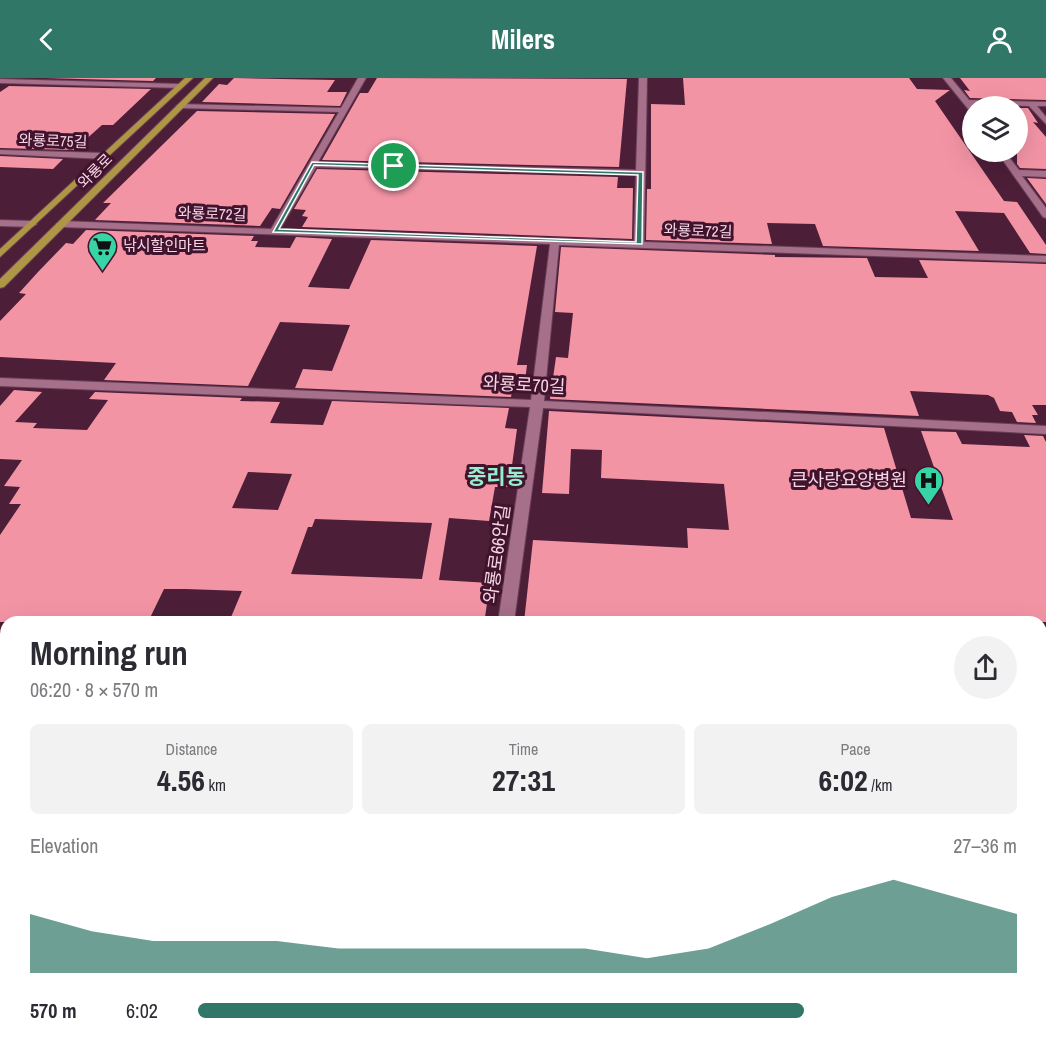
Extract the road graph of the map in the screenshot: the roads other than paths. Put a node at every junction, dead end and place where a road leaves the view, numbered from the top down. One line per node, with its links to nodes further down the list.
1 (189, 78): 7 (main road, 와룡로)
2 (209, 78): 12 (main road, 와룡로)
3 (362, 78): 13 (street)
4 (643, 78): 19 (street)
5 (947, 78): 8 (street)
6 (3, 81): 7 (street)
7 (180, 86): 16 (main road, 와룡로)
8 (962, 96)
9 (1028, 104): 10 (street)
10 (1031, 104): 11 (street); 14 (street)
11 (1046, 104)
12 (180, 106): 13 (street); 25 (main road, 와룡로)
13 (342, 110): 18 (street)
14 (1046, 122)
15 (0, 152): 16 (street, 와룡로75길)
16 (105, 156): 24 (main road, 와룡로)
17 (1009, 162): 20 (street)
18 (312, 164): 19 (street); 26 (street)
19 (641, 173): 28 (street)
20 (1017, 173): 21 (street); 22 (street)
21 (1046, 174)
22 (1046, 215)
23 (0, 223): 24 (street)
24 (32, 224): 29 (main road, 와룡로)
25 (61, 224): 26 (street, 와룡로72길); 31 (main road, 와룡로)
26 (275, 230): 27 (street, 와룡로72길)
27 (555, 241): 28 (street, 와룡로72길); 33 (street, 와룡로66안길)
28 (639, 244): 30 (street, 와룡로72길)
29 (0, 254)
30 (1046, 259)
31 (0, 285)
32 (0, 382): 33 (street, 와룡로70길)
33 (537, 404): 34 (street, 와룡로70길); 35 (street, 와룡로66안길)
34 (1046, 430)
35 (507, 616)

